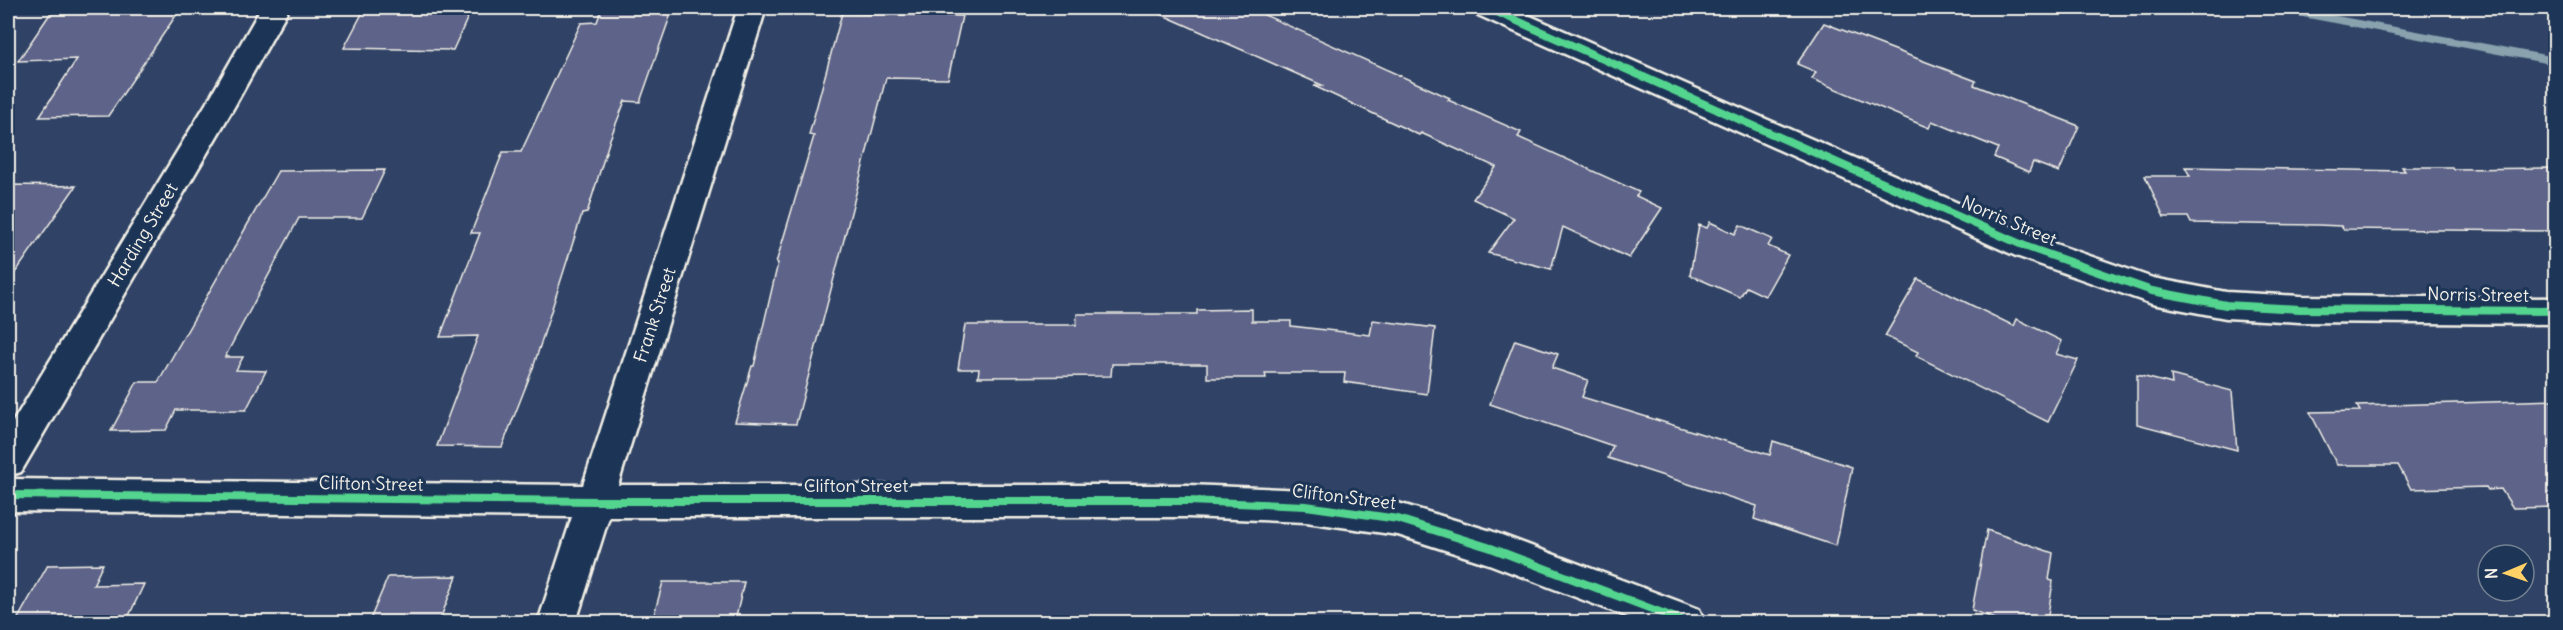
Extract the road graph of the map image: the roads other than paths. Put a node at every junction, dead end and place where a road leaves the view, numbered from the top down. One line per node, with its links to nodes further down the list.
1 (275, 8): 5 (street, Harding Street)
2 (752, 8): 7 (street, Frank Street)
3 (1488, 8): 4 (street, Norris Street)
4 (2556, 311)
5 (8, 461)
6 (8, 495): 7 (street, Clifton Street)
7 (596, 501): 8 (street, Frank Street); 9 (street, Clifton Street)
8 (557, 622)
9 (1686, 622)

